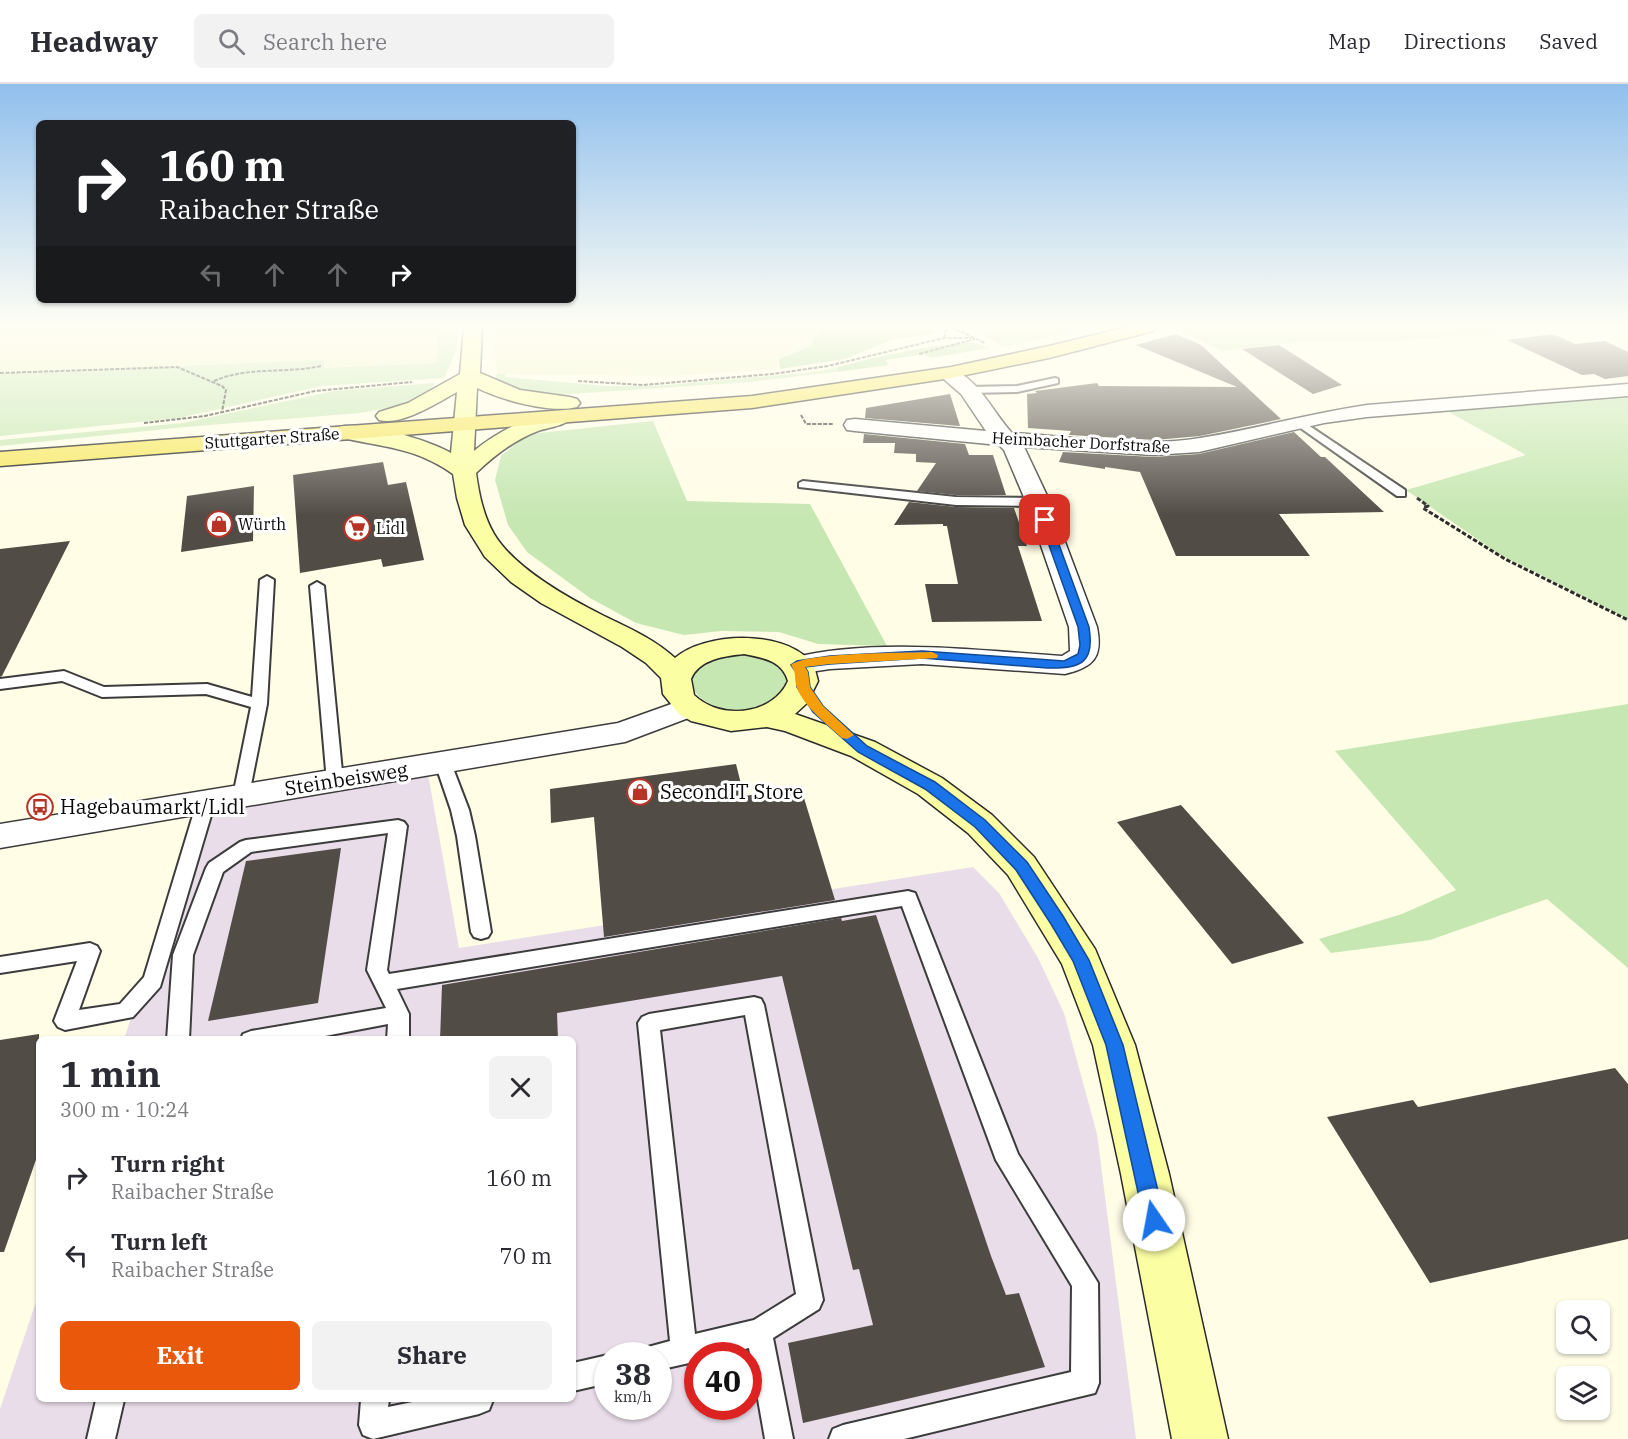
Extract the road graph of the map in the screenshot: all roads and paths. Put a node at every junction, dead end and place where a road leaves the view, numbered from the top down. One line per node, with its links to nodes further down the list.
1 (226, 390): 12 (path)
2 (324, 390): 12 (path)
3 (448, 390): 14 (street)
4 (467, 390): 13 (street)
5 (499, 390): 11 (street)
6 (744, 390): 11 (main road, Stuttgarter Straße)
7 (845, 390): 11 (main road, Stuttgarter Straße)
8 (968, 390): 19 (street)
9 (1625, 390): 15 (street, Heimbacher Dorfstraße)
10 (797, 408): 17 (path)
11 (566, 410): 13 (main road, Stuttgarter Straße); 22 (street)
12 (222, 412): 16 (path)
13 (464, 412): 14 (main road, Stuttgarter Straße); 18 (main road, Stuttgarter Straße); 22 (street)
14 (386, 416): 20 (main road, Stuttgarter Straße)
15 (1299, 422): 19 (street, Heimbacher Dorfstraße); 24 (lane)
16 (142, 424)
17 (855, 425): 19 (street, Heimbacher Dorfstraße)
18 (347, 432): 21 (main road, Stuttgarter Straße); 22 (street)
19 (1005, 439): 25 (street)
20 (0, 450)
21 (0, 459)
22 (464, 471): 29 (street)
23 (803, 485): 25 (lane)
24 (1401, 494): 28 (path)
25 (1038, 502): 31 (street)
26 (267, 580): 34 (lane)
27 (317, 586): 38 (lane)
28 (1628, 620)
29 (623, 635): 30 (street); 33 (street)
30 (728, 647): 31 (street); 33 (street)
31 (800, 676): 35 (street); 36 (street)
32 (0, 684): 34 (lane)
33 (682, 692): 35 (street); 37 (street, Steinbeisweg)
34 (259, 704): 39 (lane)
35 (766, 717): 36 (street)
36 (863, 749): 60 (street)
37 (443, 763): 38 (street, Steinbeisweg); 42 (lane)
38 (335, 782): 39 (street, Steinbeisweg)
39 (242, 796): 40 (street, Steinbeisweg)
40 (206, 802): 41 (street, Steinbeisweg); 43 (lane)
41 (0, 836)
42 (481, 932)
43 (0, 965)
44 (384, 983): 45 (lane); 46 (lane); 59 (lane)
45 (399, 1014): 47 (lane); 48 (lane)
46 (178, 1036)
47 (274, 1036)
48 (398, 1036)
49 (759, 1332): 50 (lane); 51 (lane); 58 (lane)
50 (670, 1342)
51 (672, 1354)
52 (594, 1372): 53 (lane)
53 (576, 1376)
54 (110, 1402): 57 (lane)
55 (469, 1402): 56 (lane)
56 (373, 1421)
57 (101, 1439)
58 (779, 1439)
59 (843, 1439)
60 (1200, 1439)

